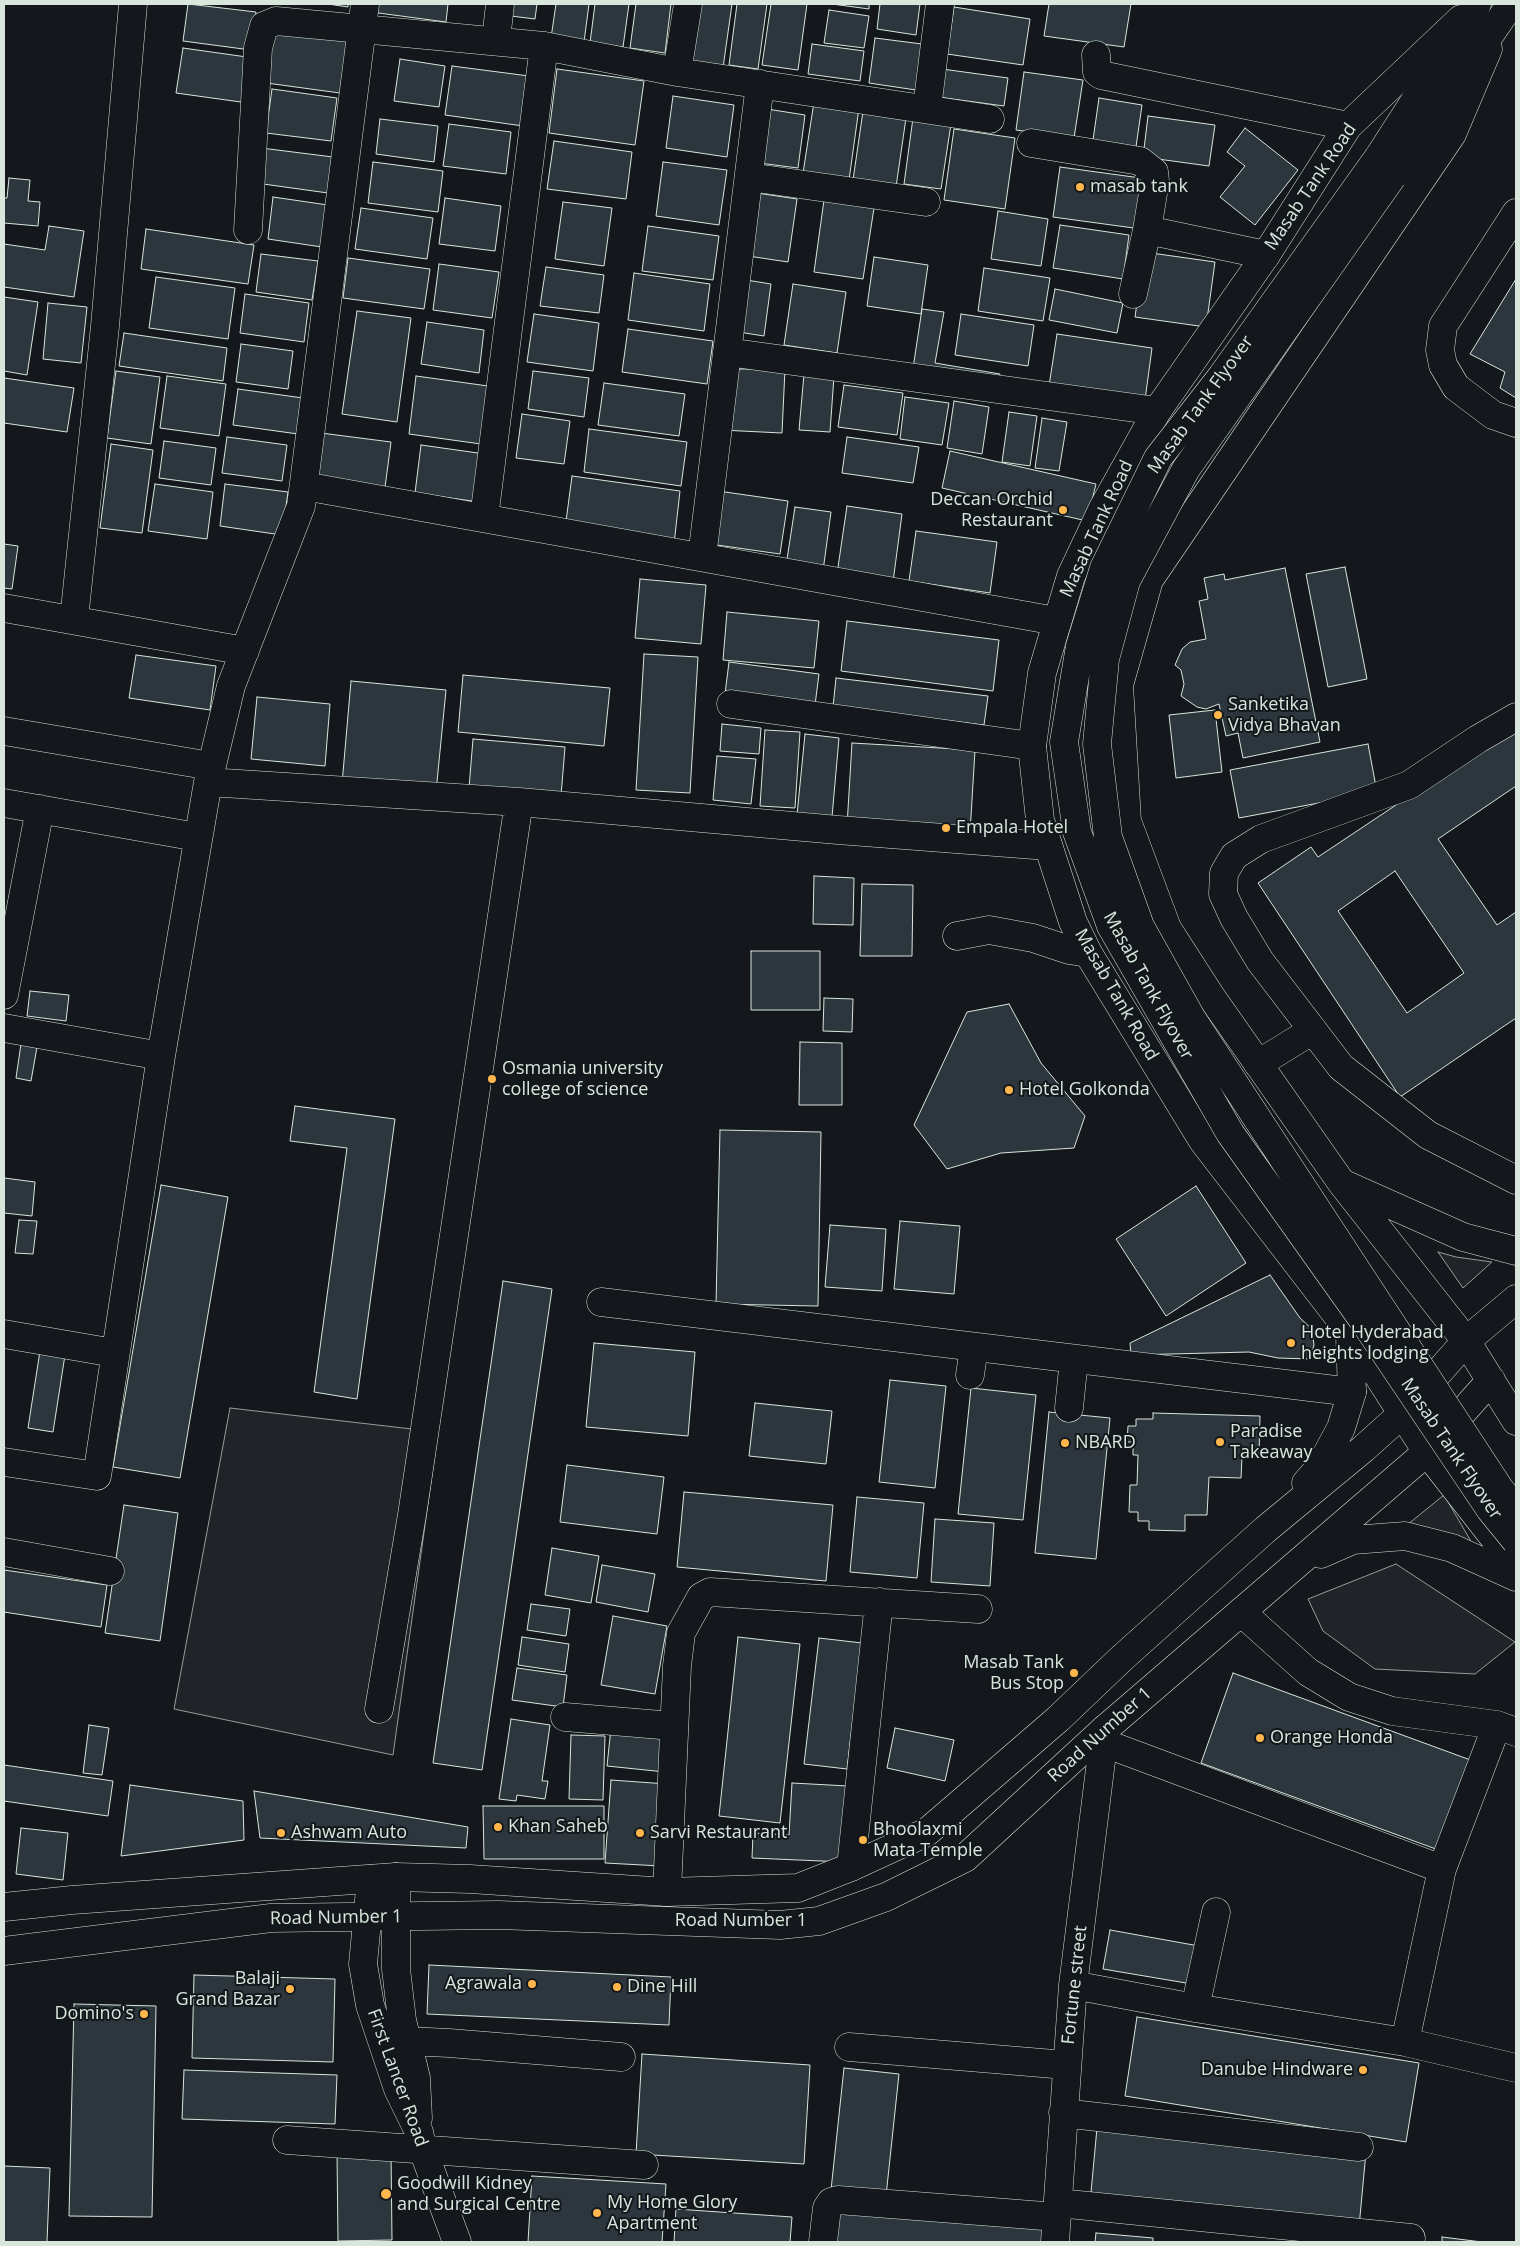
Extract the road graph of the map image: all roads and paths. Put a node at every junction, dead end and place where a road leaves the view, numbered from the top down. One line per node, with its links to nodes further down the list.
1 (133, 4): 32 (main road)
2 (500, 4): 8 (main road)
3 (688, 4): 11 (main road)
4 (940, 4): 13 (main road)
5 (1477, 4): 15 (main road, Masab Tank Road); 17 (main road, Masab Tank Flyover)
6 (363, 16): 8 (main road); 21 (main road); 28 (main road)
7 (1507, 18): 17 (main road, Masab Tank Flyover); 51 (main road)
8 (496, 40): 9 (main road)
9 (544, 46): 11 (main road); 29 (main road)
10 (1096, 55): 15 (main road)
11 (677, 72): 12 (main road)
12 (760, 84): 13 (main road); 18 (main road)
13 (927, 108): 14 (main road)
14 (990, 119)
15 (1348, 126): 23 (main road, Masab Tank Road)
16 (1031, 143): 22 (main road)
17 (1385, 168): 75 (main road, Masab Tank Flyover, bridge); 77 (main road, Masab Tank Flyover, bridge)
18 (749, 177): 19 (main road); 25 (main road)
19 (926, 202)
20 (1516, 213): 27 (main road)
21 (248, 230)
22 (1147, 230): 23 (main road); 24 (main road)
23 (1266, 254): 26 (main road, Masab Tank Road)
24 (1133, 294)
25 (727, 352): 26 (main road); 30 (main road)
26 (1156, 411): 33 (main road, Masab Tank Road)
27 (1516, 422)
28 (304, 486): 29 (main road); 34 (main road)
29 (484, 518): 30 (main road)
30 (702, 557): 33 (main road)
31 (4, 608): 32 (main road)
32 (74, 619): 34 (main road)
33 (1056, 621): 38 (main road, Masab Tank Road)
34 (245, 651): 39 (main road)
35 (732, 704): 38 (main road)
36 (1516, 717): 49 (main road)
37 (4, 731): 39 (main road)
38 (1032, 746): 44 (main road, Masab Tank Road)
39 (210, 774): 40 (main road); 43 (main road)
40 (518, 802): 44 (main road); 86 (main road)
41 (4, 803): 42 (main road)
42 (40, 809): 43 (main road); 47 (main road)
43 (197, 837): 50 (main road)
44 (1048, 846): 46 (main road, Masab Tank Road)
45 (957, 936): 46 (main road)
46 (1088, 953): 53 (main road, Masab Tank Road)
47 (4, 995)
48 (4, 1028): 50 (main road)
49 (1313, 1030): 51 (main road); 55 (main road)
50 (162, 1056): 65 (main road)
51 (1258, 1064): 52 (main road)
52 (1277, 1092): 53 (main road); 54 (main road)
53 (1204, 1141): 57 (main road, Masab Tank Road)
54 (1314, 1144): 56 (main road); 57 (main road)
55 (1516, 1180)
56 (1341, 1182): 58 (main road); 63 (main road)
57 (1247, 1198): 61 (main road, Masab Tank Road)
58 (1516, 1251)
59 (1516, 1299): 63 (main road, Road Number 1)
60 (601, 1302): 64 (main road)
61 (1350, 1332): 69 (main road); 71 (main road, Masab Tank Road)
62 (4, 1334): 65 (main road)
63 (1466, 1341): 68 (main road); 71 (main road, Road Number 1)
64 (974, 1346): 66 (main road); 67 (main road)
65 (114, 1353): 74 (main road)
66 (1074, 1359): 69 (main road); 70 (main road)
67 (970, 1375)
68 (1491, 1380): 72 (main road); 73 (main road, Road Number 1)
69 (1352, 1392): 76 (main road)
70 (1069, 1408)
71 (1402, 1414): 73 (main road, Masab Tank Road); 76 (main road, Road Number 1)
72 (1516, 1421)
73 (1427, 1452): 79 (main road, Road Number 1); 80 (main road, Masab Tank Road)
74 (4, 1462)
75 (1516, 1509)
76 (1266, 1530): 91 (main road, Road Number 1)
77 (1516, 1540)
78 (4, 1552): 81 (main road)
79 (1297, 1564): 82 (main road); 85 (main road, Road Number 1)
80 (1516, 1566)
81 (110, 1571)
82 (1516, 1577)
83 (879, 1602): 84 (main road); 88 (main road); 91 (main road)
84 (978, 1609)
85 (1241, 1612): 89 (main road); 90 (main road, Road Number 1)
86 (380, 1709)
87 (565, 1717): 88 (main road)
88 (673, 1726): 94 (main road)
89 (1506, 1729): 92 (main road)
90 (1104, 1736): 92 (main road); 98 (main road, Road Number 1); 100 (main road, Fortune street)
91 (851, 1867): 94 (main road, Road Number 1)
92 (1442, 1869): 103 (main road)
93 (384, 1878): 94 (main road, Road Number 1); 95 (main road, Road Number 1); 97 (main road, First Lancer Road); 98 (main road)
94 (667, 1892)
95 (4, 1907)
96 (1216, 1912): 101 (main road)
97 (367, 1917): 98 (main road, Road Number 1); 99 (main road, Road Number 1); 110 (main road, First Lancer Road)
98 (397, 1917): 102 (main road)
99 (4, 1951)
100 (1073, 1985): 101 (main road); 106 (main road, Fortune street)
101 (1195, 2008): 103 (main road)
102 (407, 2041): 105 (main road); 110 (main road)
103 (1405, 2042): 107 (main road)
104 (849, 2048): 106 (main road)
105 (621, 2057)
106 (1066, 2065): 108 (main road, Fortune street)
107 (1516, 2068)
108 (1063, 2113): 111 (main road); 113 (main road, Fortune street)
109 (287, 2140): 110 (main road)
110 (421, 2141): 112 (main road); 115 (main road, First Lancer Road)
111 (1359, 2148)
112 (644, 2165)
113 (1057, 2221): 114 (main road); 116 (main road)
114 (1411, 2238)
115 (457, 2242)
116 (824, 2242)

